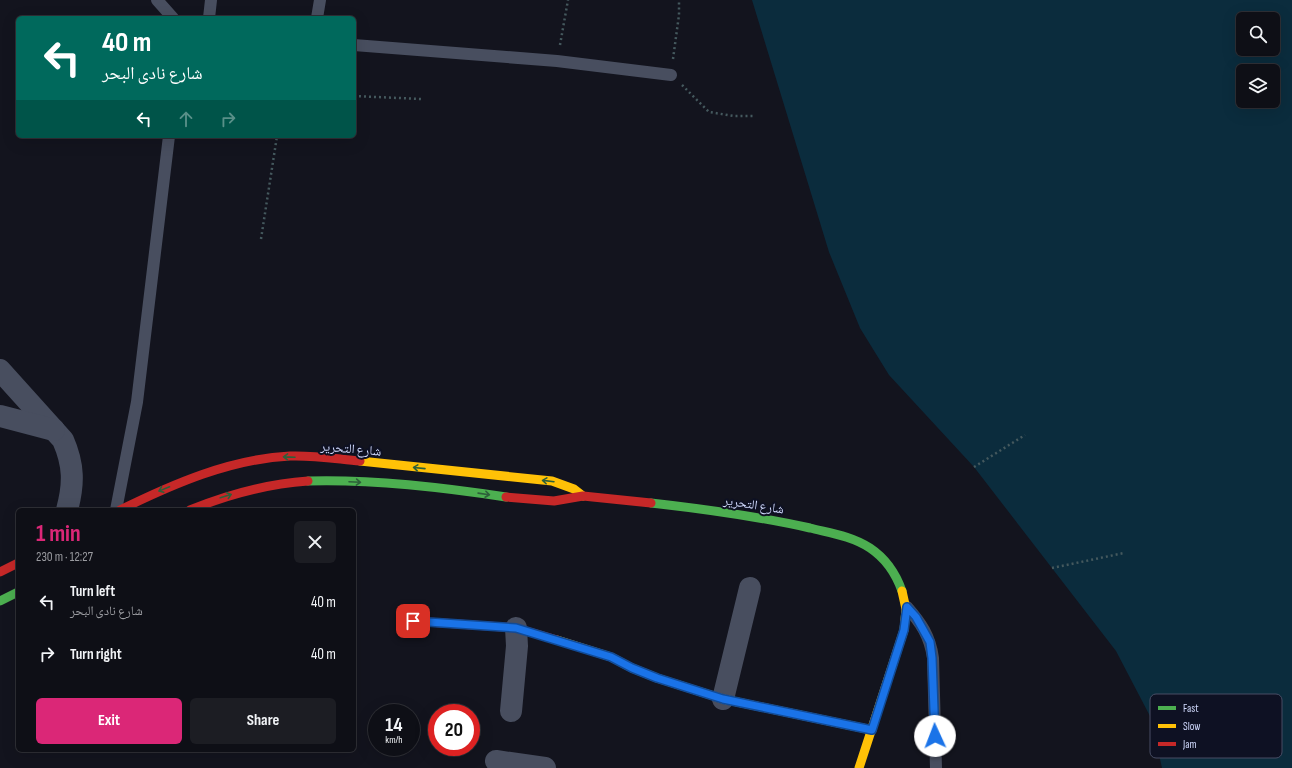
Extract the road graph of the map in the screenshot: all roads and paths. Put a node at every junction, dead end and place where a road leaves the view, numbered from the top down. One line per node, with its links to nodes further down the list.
1 (157, 0): 6 (lane)
2 (211, 0): 7 (lane)
3 (320, 0): 8 (lane)
4 (568, 0): 10 (path)
5 (679, 0): 11 (path)
6 (171, 16)
7 (209, 16)
8 (317, 16)
9 (356, 45): 10 (lane)
10 (557, 61): 11 (lane)
11 (671, 75): 14 (path)
12 (356, 96): 13 (path)
13 (421, 98)
14 (753, 116)
15 (169, 138): 25 (lane)
16 (277, 138): 17 (path)
17 (261, 239)
18 (0, 370): 20 (street)
19 (0, 416): 20 (street)
20 (54, 430): 24 (street)
21 (1024, 435): 22 (path)
22 (974, 467)
23 (583, 496): 26 (street, شارع التحرير, one-way to 26); 27 (street, شارع التحرير, one-way to 23); 35 (street, شارع التحرير)
24 (68, 508)
25 (116, 508)
26 (124, 508)
27 (195, 508)
28 (1124, 553): 30 (path)
29 (16, 564): 31 (street)
30 (1052, 568)
31 (0, 572)
32 (750, 588): 38 (street)
33 (16, 593): 34 (street)
34 (0, 601)
35 (907, 607): 40 (street); 44 (lane)
36 (413, 621): 37 (street)
37 (516, 628): 38 (street); 39 (street)
38 (723, 699): 40 (street)
39 (511, 711)
40 (872, 730): 43 (street)
41 (496, 760): 42 (street)
42 (545, 768)
43 (859, 768)
44 (936, 768)

